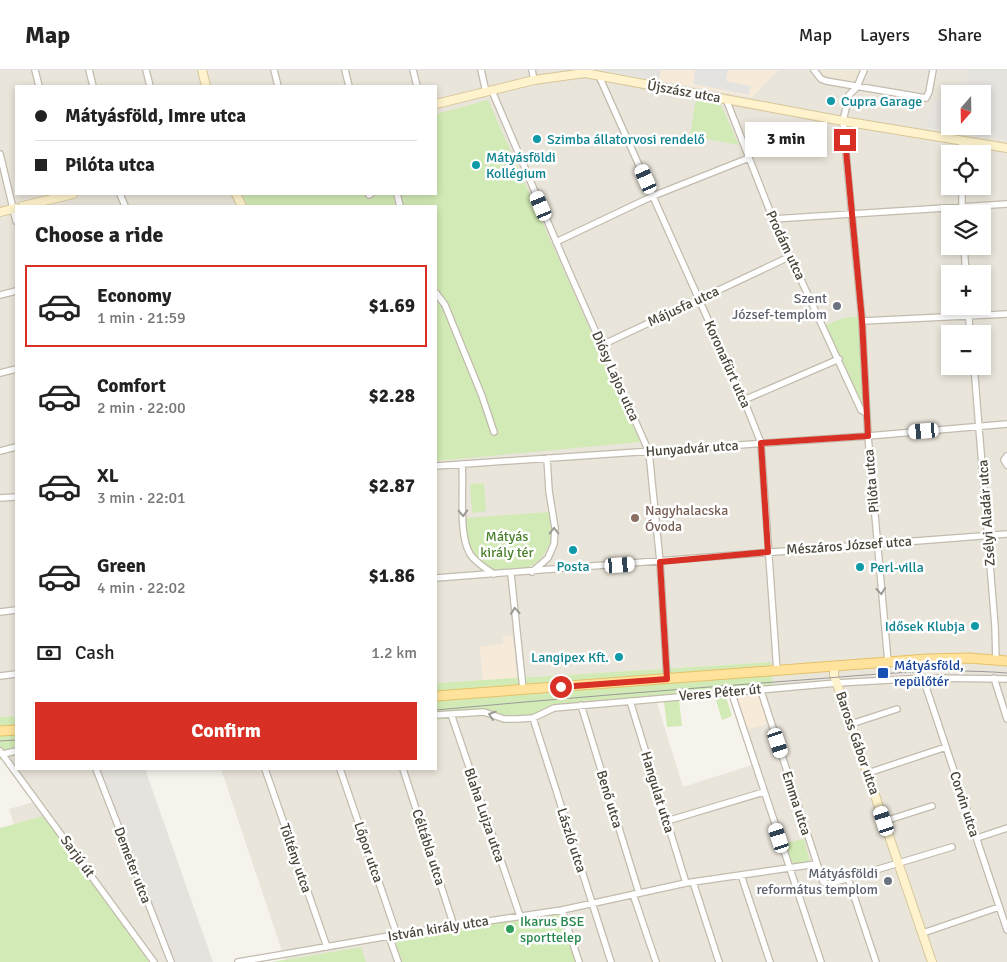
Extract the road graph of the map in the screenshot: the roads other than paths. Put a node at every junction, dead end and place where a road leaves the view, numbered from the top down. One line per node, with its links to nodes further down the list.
1 (36, 70): 16 (street)
2 (89, 70): 17 (street)
3 (146, 70): 18 (street)
4 (202, 70): 19 (street)
5 (274, 70): 20 (street)
6 (345, 70): 21 (street)
7 (413, 70): 22 (street)
8 (481, 70): 24 (street, Diósy Lajos utca)
9 (532, 70): 15 (street)
10 (814, 70): 23 (street)
11 (864, 70): 23 (street)
12 (933, 70): 23 (street)
13 (585, 72): 14 (street, Újszász utca); 15 (street, Újszász utca)
14 (599, 76): 25 (street, Újszász utca); 34 (street, Koronafürt utca)
15 (534, 80): 24 (street, Újszász utca)
16 (39, 85)
17 (93, 85)
18 (150, 85)
19 (206, 85)
20 (278, 85)
21 (349, 85)
22 (417, 85)
23 (857, 87): 27 (street)
24 (489, 91): 26 (street, Újszász utca); 43 (street, Diósy Lajos utca)
25 (726, 99): 27 (street, Újszász utca); 32 (street, Prodám utca)
26 (437, 104)
27 (843, 121): 28 (street, Újszász utca); 41 (street, Pilóta utca)
28 (962, 140): 29 (street); 30 (street, Újszász utca)
29 (962, 145)
30 (1007, 148)
31 (0, 154): 38 (street)
32 (749, 158): 34 (street); 42 (street, Prodám utca)
33 (64, 195): 36 (street)
34 (653, 196): 43 (street); 48 (street, Koronafürt utca)
35 (1007, 204): 37 (street)
36 (27, 205)
37 (991, 206)
38 (15, 208): 39 (street)
39 (0, 212)
40 (941, 212): 41 (street)
41 (852, 215): 42 (street); 51 (street, Pilóta utca)
42 (773, 219): 44 (street, Prodám utca)
43 (556, 242): 53 (street, Diósy Lajos utca)
44 (791, 256): 48 (street, Májusfa utca); 54 (street, Prodám utca)
45 (15, 291): 47 (street)
46 (437, 294): 62 (street)
47 (0, 295)
48 (699, 298): 53 (street, Májusfa utca); 58 (street, Koronafürt utca)
49 (1007, 314): 50 (street)
50 (969, 317): 51 (street); 52 (street)
51 (862, 320): 59 (street, Pilóta utca)
52 (969, 325)
53 (602, 345): 67 (street, Diósy Lajos utca)
54 (839, 360): 58 (street); 59 (street, Prodám utca)
55 (15, 368): 56 (street)
56 (0, 373)
57 (975, 375): 61 (street, Zsélyi Aladár utca)
58 (744, 400): 64 (street, Koronafürt utca)
59 (866, 413): 63 (street, Pilóta utca)
60 (1007, 424): 61 (street, Hunyadvár utca)
61 (980, 426): 63 (street, Hunyadvár utca); 76 (street, Zsélyi Aladár utca)
62 (494, 432)
63 (868, 436): 64 (street, Hunyadvár utca); 77 (street, Pilóta utca)
64 (761, 443): 67 (street, Hunyadvár utca); 78 (street, Koronafürt utca)
65 (15, 447): 66 (street)
66 (0, 451)
67 (650, 452): 69 (street, Hunyadvár utca); 79 (street, Diósy Lajos utca)
68 (1007, 456): 71 (street)
69 (548, 458): 70 (street, Hunyadvár utca); 80 (street, one-way to 69)
70 (462, 464): 72 (street, Hunyadvár utca); 81 (street, one-way to 81)
71 (1007, 465)
72 (437, 466)
73 (15, 497): 74 (street)
74 (0, 498)
75 (1007, 534): 76 (street, Mészáros József utca)
76 (986, 535): 77 (street, Mészáros József utca); 86 (street, Zsélyi Aladár utca)
77 (876, 543): 78 (street, Mészáros József utca); 88 (street, Pilóta utca, one-way to 88)
78 (768, 552): 79 (street, Mészáros József utca); 90 (street, Koronafürt utca)
79 (660, 562): 80 (street, Mészáros József utca); 95 (street, Diósy Lajos utca)
80 (532, 572): 82 (street, Mészáros József utca)
81 (494, 574): 82 (street); 83 (street)
82 (511, 574): 99 (street, one-way to 82)
83 (437, 578)
84 (15, 610): 85 (street)
85 (0, 612)
86 (996, 660): 87 (main road, Veres Péter út); 88 (main road, Veres Péter út)
87 (1007, 661)
88 (888, 662): 89 (main road, Veres Péter út)
89 (834, 666): 90 (main road, Veres Péter út); 97 (street, Baross Gábor utca)
90 (777, 671): 95 (main road, Veres Péter út)
91 (15, 674): 92 (street)
92 (0, 676)
93 (923, 678): 94 (street, Veres Péter út); 97 (street, Veres Péter út); 112 (street, Corvin utca)
94 (994, 678): 96 (street, Veres Péter út); 108 (street)
95 (667, 679): 99 (main road, Veres Péter út)
96 (1007, 680)
97 (837, 683): 98 (street, Veres Péter út); 109 (street, Baross Gábor utca)
98 (760, 688): 100 (street, Veres Péter út); 127 (street, Emma utca)
99 (523, 689): 101 (main road, Veres Péter út)
100 (731, 691): 102 (street, Veres Péter út); 120 (street)
101 (437, 696)
102 (630, 701): 103 (street, Veres Péter út); 122 (street, Hangulat utca)
103 (581, 705): 107 (street, Veres Péter út); 133 (street, Benő utca)
104 (897, 709): 109 (street)
105 (450, 714): 106 (street, Veres Péter út); 107 (street, Veres Péter út, one-way to 105); 137 (street, Blaha Lujza utca)
106 (437, 716)
107 (533, 718): 134 (street, László utca)
108 (1007, 719)
109 (851, 724): 119 (street, Baross Gábor utca)
110 (15, 730): 111 (main road)
111 (0, 731)
112 (946, 747): 119 (street); 125 (street, Corvin utca)
113 (15, 751): 114 (street)
114 (1, 753): 144 (street, Sarjú út)
115 (96, 770): 145 (street, Demeter utca)
116 (265, 770): 143 (street, Töltény utca)
117 (340, 770): 141 (street, Lőpor utca)
118 (403, 770): 138 (street, Céltábla utca)
119 (868, 773): 123 (street, Baross Gábor utca)
120 (764, 792): 122 (street); 129 (street)
121 (932, 806): 123 (street)
122 (667, 821): 132 (street, Hangulat utca)
123 (884, 821): 128 (street, Baross Gábor utca)
124 (1007, 828): 125 (street)
125 (977, 838): 135 (street, Corvin utca)
126 (952, 847): 128 (street)
127 (816, 864): 129 (street, István király utca); 131 (street, Emma utca)
128 (899, 864): 131 (street); 140 (street, Baross Gábor utca)
129 (789, 868): 130 (street, István király utca); 153 (street)
130 (741, 875): 132 (street, István király utca); 152 (street)
131 (848, 878): 154 (street)
132 (690, 883): 133 (street, István király utca); 151 (street, Hangulat utca)
133 (636, 894): 134 (street, István király utca); 150 (street, Benő utca)
134 (592, 904): 136 (street, István király utca); 149 (street, László utca)
135 (999, 907): 139 (street, Corvin utca); 140 (street)
136 (562, 910): 137 (street, István király utca); 148 (street)
137 (520, 916): 138 (street, István király utca)
138 (454, 926): 141 (street, István király utca)
139 (1007, 930)
140 (923, 933): 155 (street, Baross Gábor utca)
141 (397, 935): 142 (street, István király utca)
142 (389, 936): 143 (street, István király utca); 147 (street)
143 (327, 947): 146 (street, István király utca)
144 (154, 962)
145 (171, 962)
146 (238, 962)
147 (398, 962)
148 (579, 962)
149 (611, 962)
150 (656, 962)
151 (719, 962)
152 (770, 962)
153 (821, 962)
154 (876, 962)
155 (932, 962)

